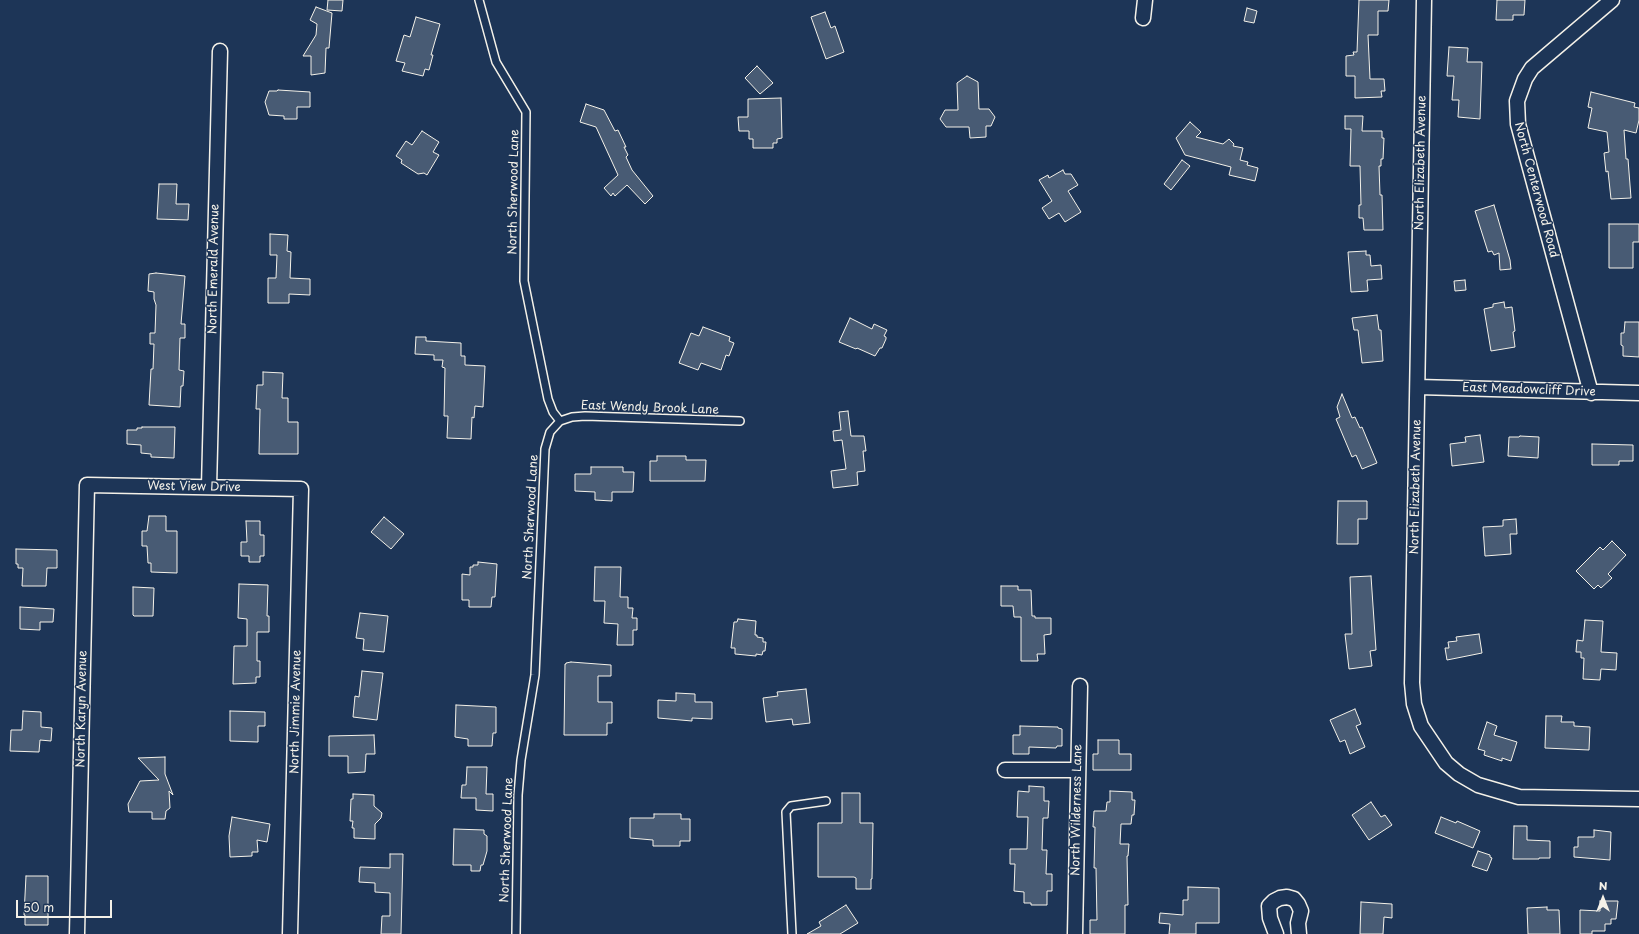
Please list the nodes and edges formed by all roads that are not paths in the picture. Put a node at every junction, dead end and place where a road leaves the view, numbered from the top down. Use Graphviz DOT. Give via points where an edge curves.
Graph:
graph roads {
  1 [pos="479,0"];
  2 [pos="1145,0"];
  3 [pos="1424,0"];
  4 [pos="1612,0"];
  5 [pos="1143,18"];
  6 [pos="220,52"];
  7 [pos="1418,387"];
  8 [pos="1591,393"];
  9 [pos="1639,393"];
  10 [pos="560,421"];
  11 [pos="740,421"];
  12 [pos="87,485"];
  13 [pos="209,487"];
  14 [pos="301,489"];
  15 [pos="1080,686"];
  16 [pos="1005,770"];
  17 [pos="1078,770"];
  18 [pos="1639,799"];
  19 [pos="826,800"];
  20 [pos="77,934"];
  21 [pos="290,934"];
  22 [pos="516,934"];
  23 [pos="792,934"];
  24 [pos="1075,934"];
  25 [pos="1276,934"];
  26 [pos="1299,934"];
  1 -- 10 [label="lane, North Sherwood Lane" via="496,62 526,112 524,281 548,399"];
  2 -- 5 [label="street"];
  3 -- 7 [label="street, North Elizabeth Avenue"];
  4 -- 8 [label="street, North Centerwood Road" via="1532,68 1524,79 1516,101 1518,124"];
  6 -- 13 [label="street, North Emerald Avenue"];
  7 -- 8 [label="street, East Meadowcliff Drive"];
  7 -- 18 [label="street, North Elizabeth Avenue" via="1412,683 1414,704 1421,726 1446,763 1478,785 1498,792 1519,797"];
  8 -- 9 [label="street, East Meadowcliff Drive"];
  10 -- 11 [label="lane, East Wendy Brook Lane" via="585,416"];
  10 -- 22 [label="lane, North Sherwood Lane" via="550,432 545,449 534,675 518,795"];
  12 -- 13 [label="street, West View Drive"];
  12 -- 20 [label="street, North Karyn Avenue"];
  13 -- 14 [label="street, West View Drive"];
  14 -- 21 [label="street, North Jimmie Avenue"];
  15 -- 17 [label="street, North Wilderness Lane"];
  16 -- 17 [label="street"];
  17 -- 24 [label="street, North Wilderness Lane"];
  19 -- 23 [label="lane" via="791,806 786,812"];
  25 -- 26 [label="street" via="1269,906 1274,900 1287,897 1294,899 1301,910"];
}
